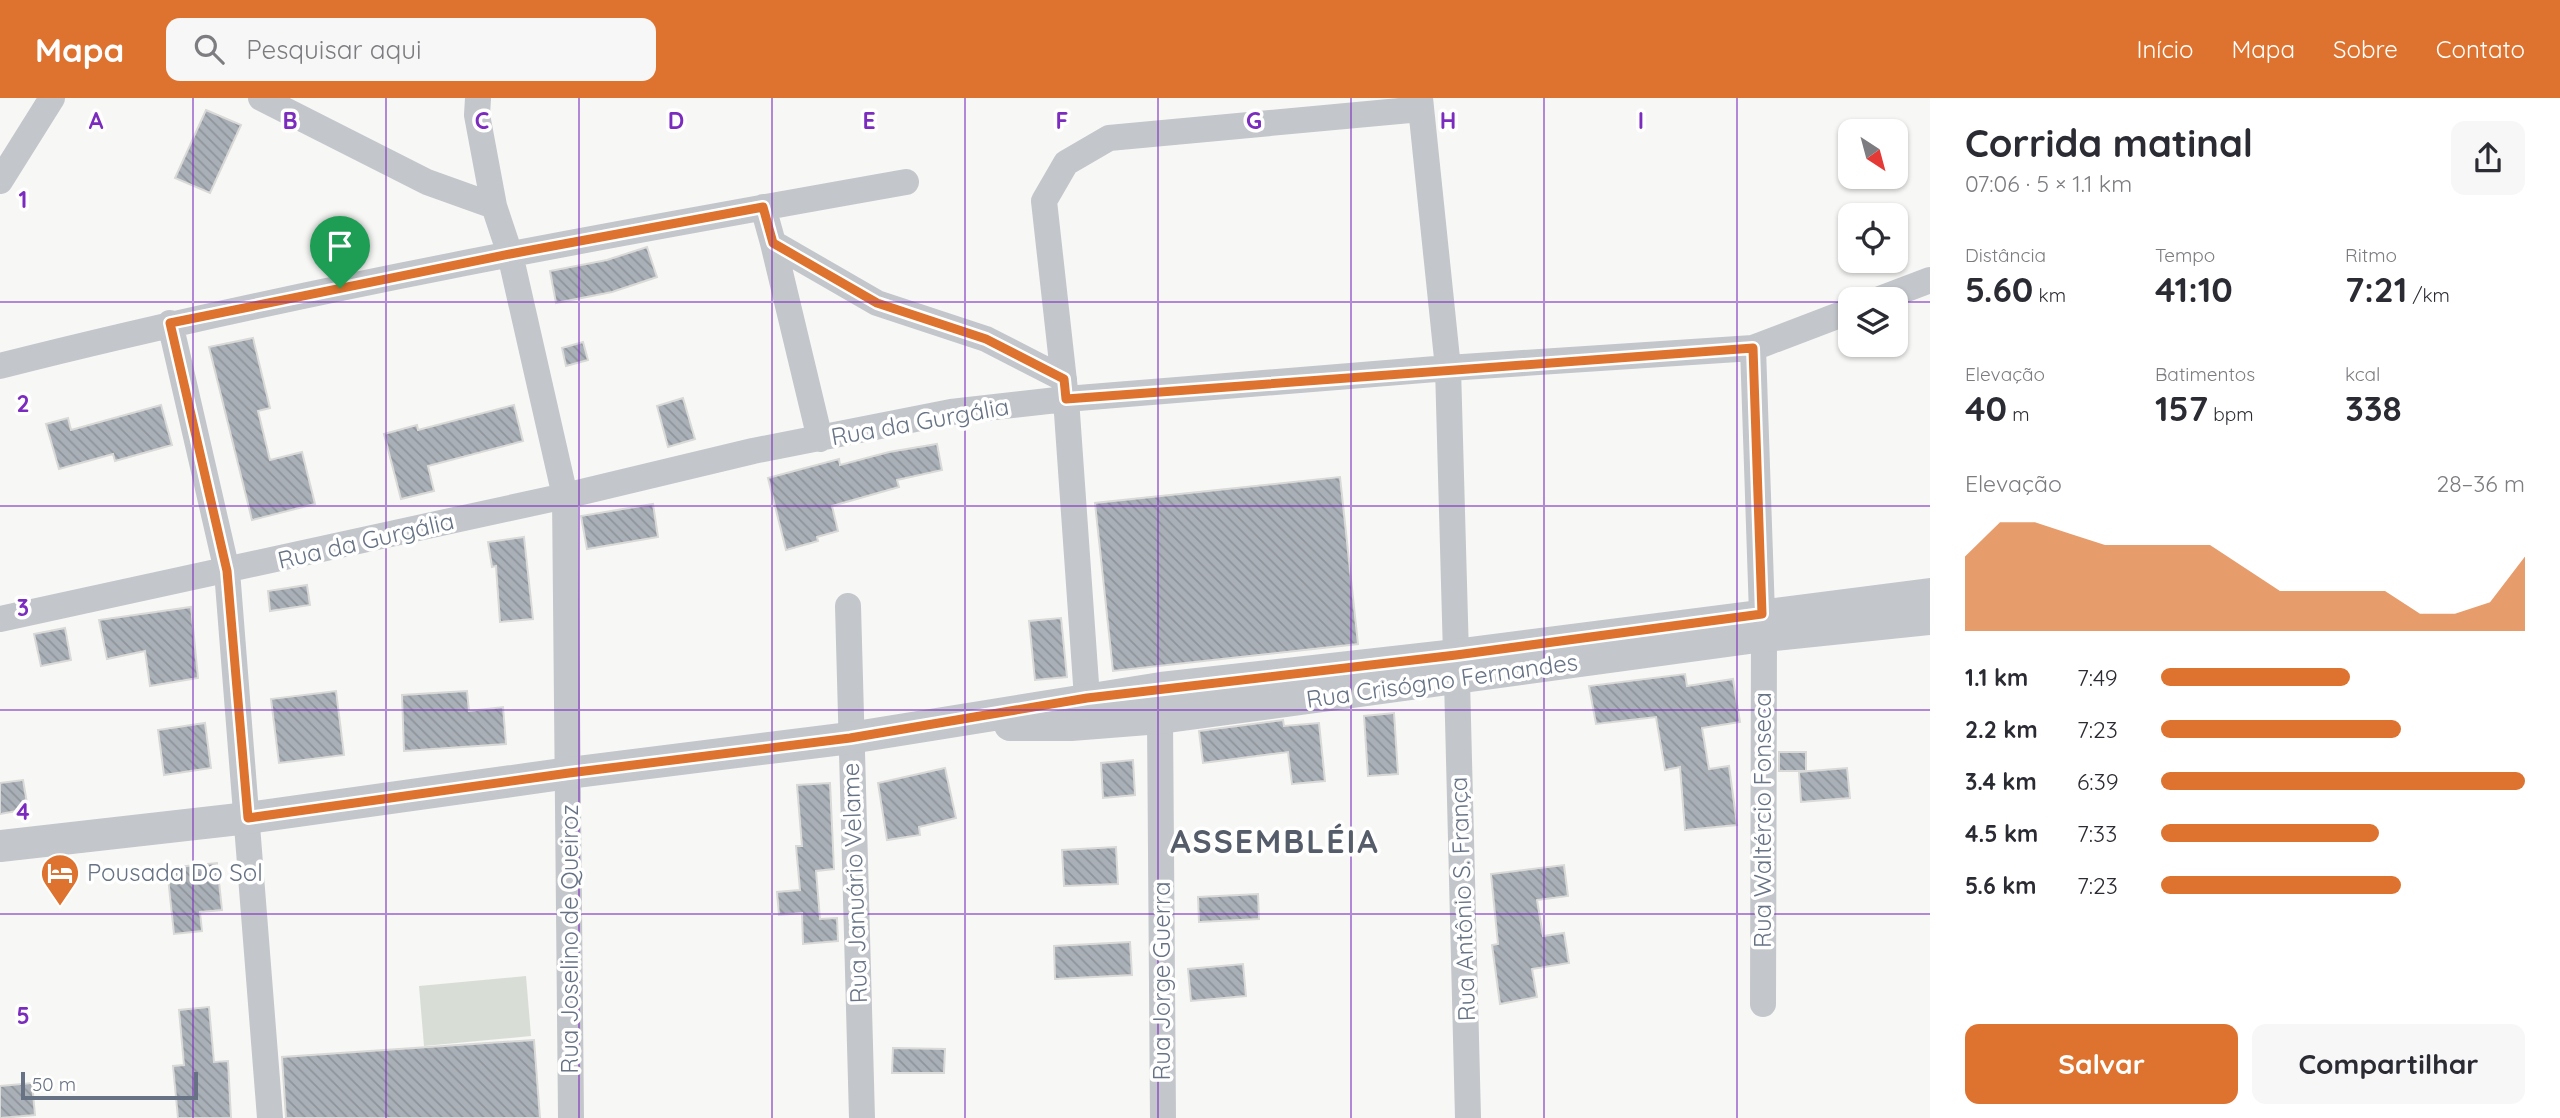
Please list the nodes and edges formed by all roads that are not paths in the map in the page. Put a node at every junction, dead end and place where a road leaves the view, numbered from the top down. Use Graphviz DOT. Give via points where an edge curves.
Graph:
graph roads {
  1 [pos="52,98"];
  2 [pos="261,98"];
  3 [pos="478,98"];
  4 [pos="1421,104"];
  5 [pos="0,181"];
  6 [pos="906,182"];
  7 [pos="494,206"];
  8 [pos="763,207"];
  9 [pos="773,243"];
  10 [pos="510,254"];
  11 [pos="1930,280"];
  12 [pos="1908,288"];
  13 [pos="1838,316"];
  14 [pos="170,323"];
  15 [pos="1753,348"];
  16 [pos="0,366"];
  17 [pos="1448,368"];
  18 [pos="1065,389"];
  19 [pos="820,439"];
  20 [pos="565,496"];
  21 [pos="227,571"];
  22 [pos="1930,594"];
  23 [pos="848,606"];
  24 [pos="0,619"];
  25 [pos="1930,619"];
  26 [pos="1763,625"];
  27 [pos="1456,668"];
  28 [pos="1087,698"];
  29 [pos="1160,718"];
  30 [pos="953,722"];
  31 [pos="850,738"];
  32 [pos="569,773"];
  33 [pos="248,818"];
  34 [pos="0,846"];
  35 [pos="1763,1004"];
  36 [pos="270,1118"];
  37 [pos="571,1118"];
  38 [pos="862,1118"];
  39 [pos="1163,1118"];
  40 [pos="1468,1118"];
  1 -- 5 [label="street"];
  2 -- 7 [label="street" via="427,181"];
  3 -- 7 [label="street, Rua Joselino de Queiroz" via="477,116"];
  4 -- 17 [label="street, Rua Antônio S. França"];
  4 -- 18 [label="street" via="1109,138 1066,163 1044,201"];
  6 -- 8 [label="street"];
  7 -- 10 [label="street, Rua Joselino de Queiroz"];
  8 -- 9 [label="street"];
  8 -- 10 [label="street"];
  9 -- 18 [label="street" via="877,303 986,339"];
  9 -- 19 [label="street"];
  10 -- 14 [label="street"];
  10 -- 20 [label="street, Rua Joselino de Queiroz"];
  11 -- 12 [label="street"];
  13 -- 15 [label="street, Rua da Gurgália"];
  14 -- 16 [label="street"];
  14 -- 21 [label="street"];
  15 -- 17 [label="street, Rua da Gurgália"];
  15 -- 26 [label="street, Rua Waltércio Fonseca"];
  17 -- 18 [label="street, Rua da Gurgália"];
  17 -- 27 [label="street, Rua Antônio S. França"];
  18 -- 19 [label="street, Rua da Gurgália"];
  18 -- 28 [label="street"];
  19 -- 20 [label="street, Rua da Gurgália"];
  20 -- 21 [label="street, Rua da Gurgália"];
  20 -- 32 [label="street, Rua Joselino de Queiroz"];
  21 -- 24 [label="street, Rua da Gurgália"];
  21 -- 33 [label="street"];
  22 -- 26 [label="street, Rua Crisógno Fernandes"];
  23 -- 31 [label="street, Rua Januário Velame"];
  25 -- 26 [label="street, Rua Crisógno Fernandes"];
  26 -- 27 [label="street, Rua Crisógno Fernandes"];
  26 -- 35 [label="street, Rua Waltércio Fonseca"];
  27 -- 28 [label="street, Rua Crisógno Fernandes"];
  27 -- 29 [label="street, Rua Crisógno Fernandes"];
  27 -- 40 [label="street, Rua Antônio S. França"];
  28 -- 30 [label="street, Rua Crisógno Fernandes"];
  29 -- 30 [label="street, Rua Crisógno Fernandes" via="1033,727"];
  29 -- 39 [label="street, Rua Jorge Guerra"];
  30 -- 31 [label="street, Rua Crisógno Fernandes"];
  31 -- 32 [label="street, Rua Crisógno Fernandes"];
  31 -- 38 [label="street, Rua Januário Velame"];
  32 -- 33 [label="street, Rua Crisógno Fernandes"];
  32 -- 37 [label="street, Rua Joselino de Queiroz"];
  33 -- 34 [label="street, Rua Crisógno Fernandes"];
  33 -- 36 [label="street"];
}
